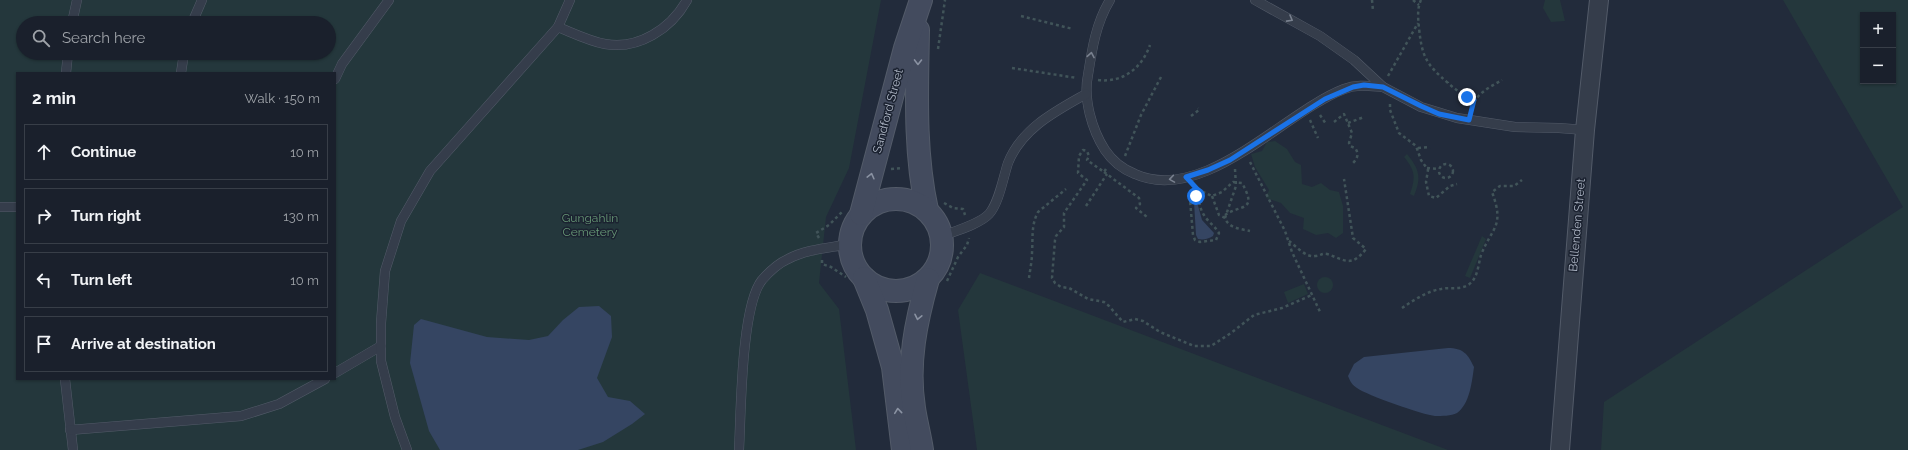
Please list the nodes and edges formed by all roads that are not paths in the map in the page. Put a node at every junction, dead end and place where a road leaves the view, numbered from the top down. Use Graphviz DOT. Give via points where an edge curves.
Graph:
graph roads {
  1 [pos="77,0"];
  2 [pos="202,0"];
  3 [pos="390,0"];
  4 [pos="570,0"];
  5 [pos="687,0"];
  6 [pos="1110,0"];
  7 [pos="1255,0"];
  8 [pos="1599,0"];
  9 [pos="920,5"];
  10 [pos="74,16"];
  11 [pos="195,16"];
  12 [pos="558,27"];
  13 [pos="67,60"];
  14 [pos="183,60"];
  15 [pos="66,72"];
  16 [pos="181,72"];
  17 [pos="336,77"];
  18 [pos="1383,87"];
  19 [pos="1086,94"];
  20 [pos="1585,130"];
  21 [pos="0,207"];
  22 [pos="16,207"];
  23 [pos="927,210"];
  24 [pos="853,211"];
  25 [pos="942,236"];
  26 [pos="850,244"];
  27 [pos="856,279"];
  28 [pos="937,282"];
  29 [pos="380,346"];
  30 [pos="336,372"];
  31 [pos="65,380"];
  32 [pos="323,380"];
  33 [pos="70,430"];
  34 [pos="73,450"];
  35 [pos="407,450"];
  36 [pos="739,450"];
  37 [pos="903,450"];
  38 [pos="922,450"];
  39 [pos="1560,450"];
  1 -- 10 [label="lane"];
  2 -- 11 [label="lane"];
  3 -- 17 [label="lane" via="342,64"];
  4 -- 12 [label="lane"];
  5 -- 12 [label="lane" via="670,24 640,41 624,45 604,44"];
  19 -- 6 [label="lane, one-way" via="1094,38 1104,9"];
  7 -- 18 [label="lane, one-way" via="1320,36 1354,60"];
  8 -- 20 [label="street, Bellenden Street"];
  9 -- 23 [label="main road, Sandford Street, one-way" via="917,98 920,169"];
  24 -- 9 [label="main road, Sandford Street, one-way" via="873,167 905,48"];
  12 -- 29 [label="lane" via="430,171 401,221 384,271"];
  13 -- 15 [label="lane"];
  14 -- 16 [label="lane"];
  18 -- 19 [label="lane, one-way" via="1364,85 1343,90 1230,160 1186,177 1165,180 1142,177 1117,165 1102,146"];
  18 -- 20 [label="lane" via="1439,114 1515,127"];
  19 -- 25 [label="lane" via="1040,121 1028,133 1009,162 989,214 981,220"];
  20 -- 39 [label="street, Bellenden Street"];
  21 -- 22 [label="lane"];
  23 -- 24 [label="main road" via="911,201 893,198"];
  23 -- 25 [label="main road" via="937,222"];
  24 -- 26 [label="main road"];
  25 -- 28 [label="main road" via="941,260 935,270"];
  26 -- 27 [label="main road"];
  26 -- 36 [label="lane" via="808,251 788,259 762,280 755,295 746,340"];
  27 -- 28 [label="main road" via="895,291"];
  37 -- 27 [label="main road, one-way" via="893,367 879,317"];
  28 -- 38 [label="main road, one-way" via="918,316 913,346 914,406"];
  29 -- 30 [label="lane"];
  29 -- 35 [label="lane" via="381,361 395,417"];
  31 -- 33 [label="lane"];
  32 -- 33 [label="lane" via="278,404 241,416"];
  33 -- 34 [label="lane"];
}
